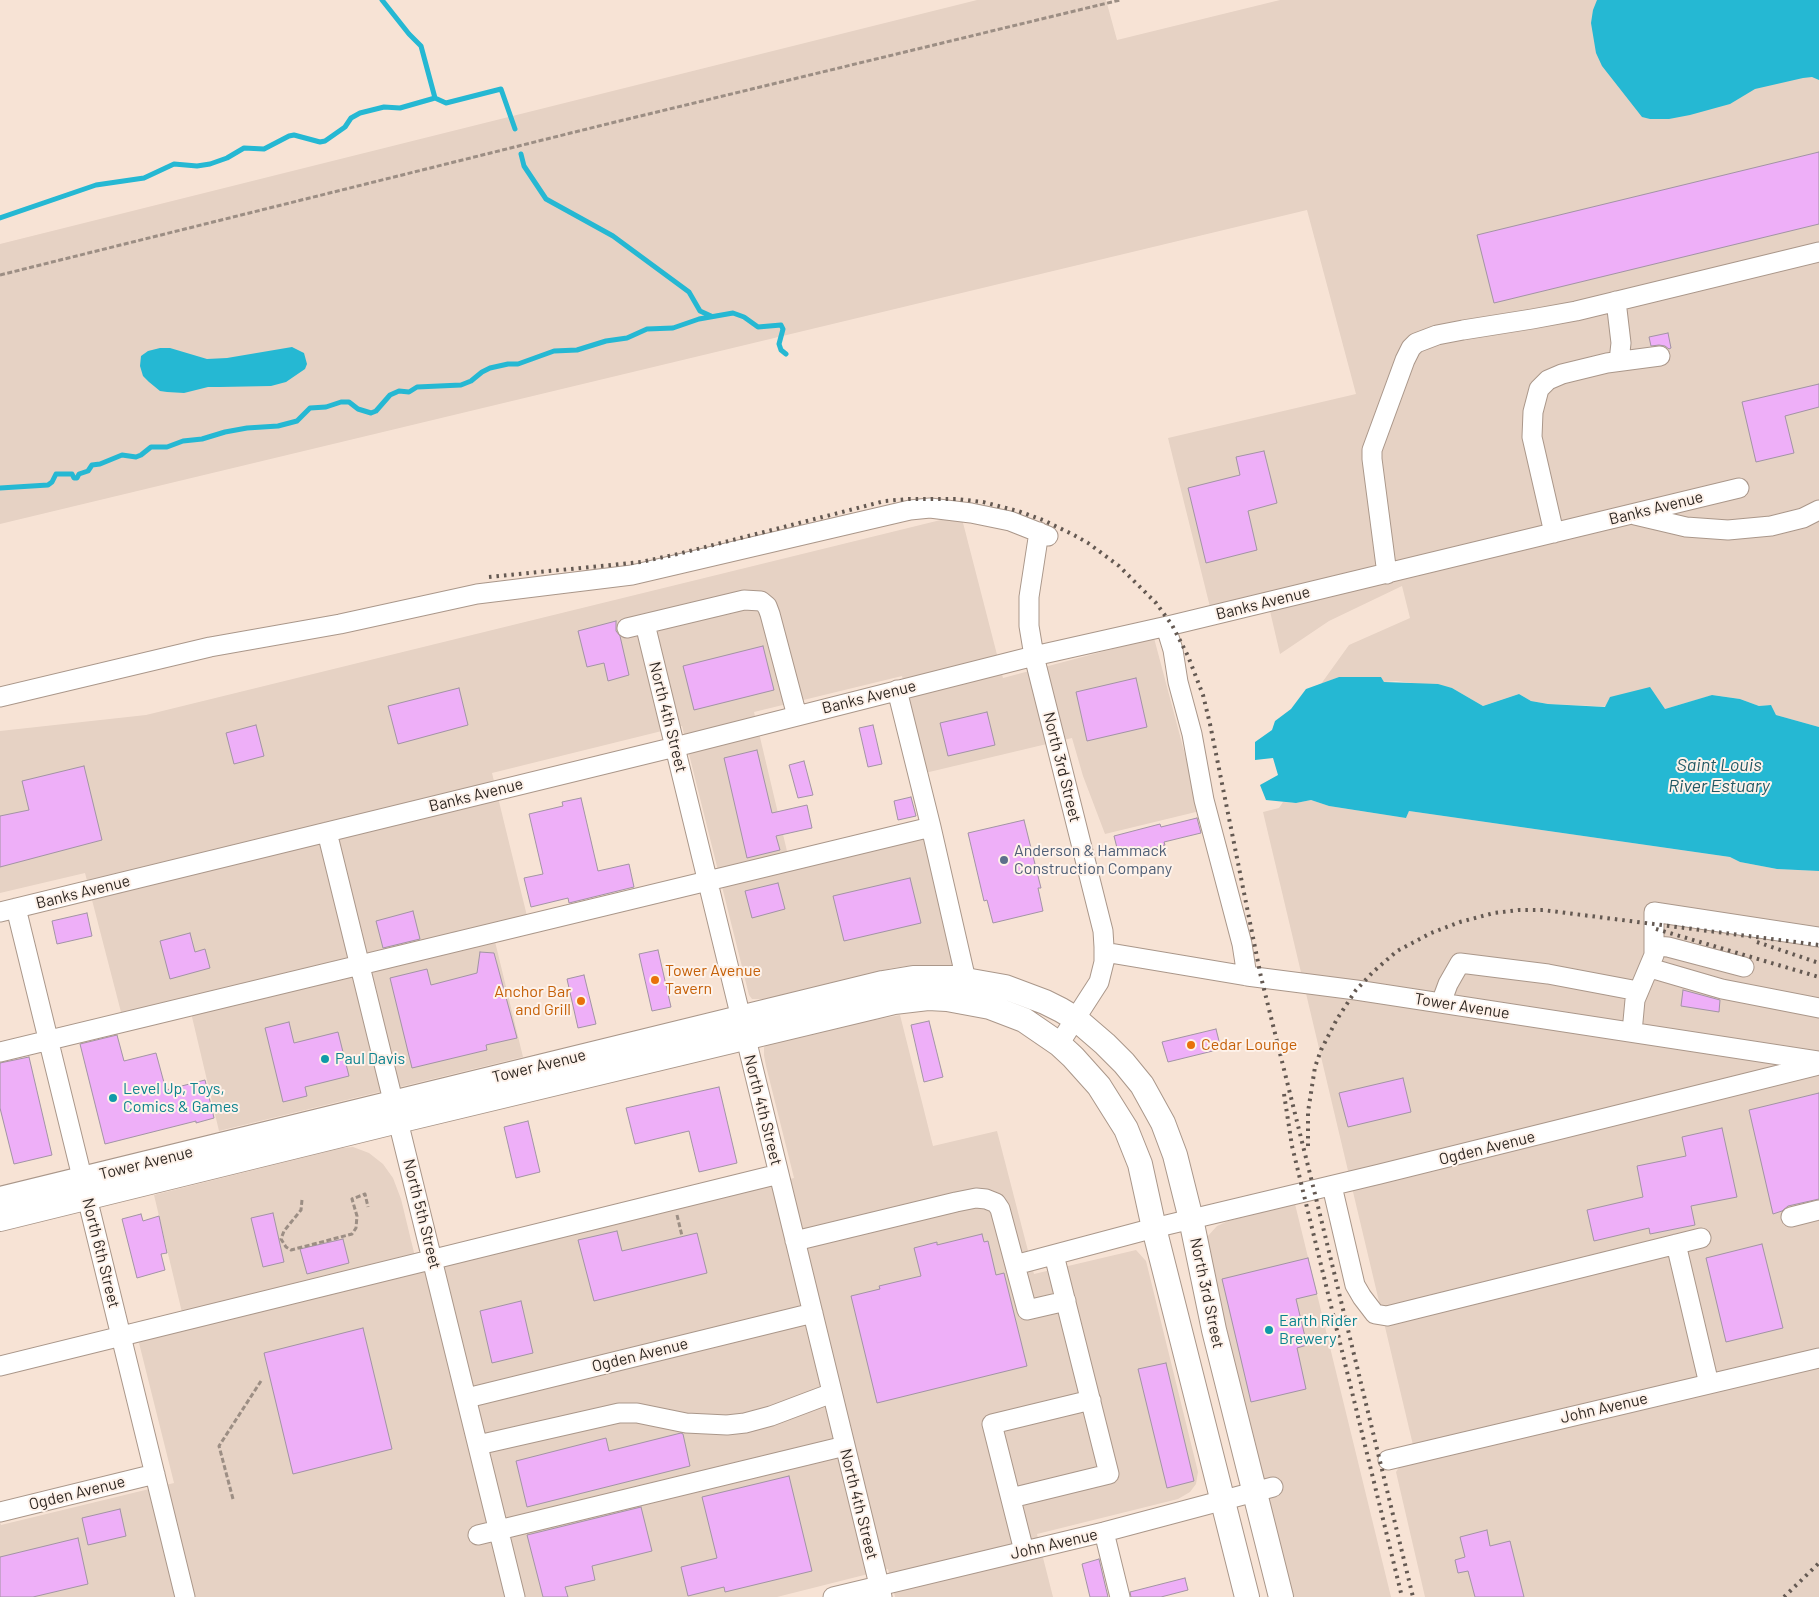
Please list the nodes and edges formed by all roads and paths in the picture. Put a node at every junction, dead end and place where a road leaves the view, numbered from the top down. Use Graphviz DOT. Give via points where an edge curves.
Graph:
graph roads {
  1 [pos="1120,0"];
  2 [pos="1819,252"];
  3 [pos="0,275"];
  4 [pos="1616,301"];
  5 [pos="1660,356"];
  6 [pos="1619,361"];
  7 [pos="1739,488"];
  8 [pos="1819,510"];
  9 [pos="1632,514"];
  10 [pos="1554,533"];
  11 [pos="1387,574"];
  12 [pos="645,624"];
  13 [pos="1166,627"];
  14 [pos="627,628"];
  15 [pos="1034,656"];
  16 [pos="897,690"];
  17 [pos="0,697"];
  18 [pos="797,716"];
  19 [pos="675,746"];
  20 [pos="932,827"];
  21 [pos="328,832"];
  22 [pos="708,881"];
  23 [pos="8,910"];
  24 [pos="1819,937"];
  25 [pos="1655,946"];
  26 [pos="1104,952"];
  27 [pos="360,965"];
  28 [pos="1744,967"];
  29 [pos="1650,968"];
  30 [pos="1247,976"];
  31 [pos="966,980"];
  32 [pos="1638,992"];
  33 [pos="1441,1003"];
  34 [pos="1819,1008"];
  35 [pos="1076,1019"];
  36 [pos="743,1027"];
  37 [pos="1632,1032"];
  38 [pos="49,1041"];
  39 [pos="1059,1044"];
  40 [pos="0,1052"];
  41 [pos="1819,1061"];
  42 [pos="1819,1064"];
  43 [pos="396,1111"];
  44 [pos="779,1174"];
  45 [pos="1332,1186"];
  46 [pos="85,1188"];
  47 [pos="0,1199"];
  48 [pos="302,1200"];
  49 [pos="368,1207"];
  50 [pos="1819,1210"];
  51 [pos="1791,1217"];
  52 [pos="0,1219"];
  53 [pos="1191,1219"];
  54 [pos="1154,1228"];
  55 [pos="1701,1238"];
  56 [pos="795,1241"];
  57 [pos="1676,1244"];
  58 [pos="1054,1255"];
  59 [pos="432,1259"];
  60 [pos="1015,1265"];
  61 [pos="1066,1301"];
  62 [pos="813,1313"];
  63 [pos="121,1337"];
  64 [pos="1819,1358"];
  65 [pos="0,1366"];
  66 [pos="261,1382"];
  67 [pos="1710,1384"];
  68 [pos="832,1393"];
  69 [pos="467,1398"];
  70 [pos="1091,1400"];
  71 [pos="478,1446"];
  72 [pos="845,1446"];
  73 [pos="1388,1460"];
  74 [pos="155,1474"];
  75 [pos="1264,1489"];
  76 [pos="1011,1498"];
  77 [pos="233,1499"];
  78 [pos="1222,1500"];
  79 [pos="0,1512"];
  80 [pos="499,1530"];
  81 [pos="1104,1532"];
  82 [pos="478,1535"];
  83 [pos="1024,1551"];
  84 [pos="881,1591"];
  85 [pos="185,1597"];
  86 [pos="516,1597"];
  87 [pos="833,1597"];
  88 [pos="1120,1597"];
  89 [pos="1247,1597"];
  90 [pos="1282,1597"];
  1 -- 3 [label="path"];
  2 -- 4 [label="street"];
  4 -- 6 [label="street" via="1621,343"];
  4 -- 11 [label="street" via="1540,318 1446,333 1423,339 1411,348 1372,450"];
  5 -- 6 [label="street"];
  6 -- 10 [label="street" via="1554,377 1543,384 1536,397 1532,437"];
  7 -- 9 [label="street, Banks Avenue"];
  8 -- 9 [label="street" via="1803,518 1771,526 1728,530 1686,527"];
  9 -- 10 [label="street, Banks Avenue"];
  10 -- 11 [label="street, Banks Avenue"];
  11 -- 13 [label="street, Banks Avenue"];
  12 -- 14 [label="street"];
  12 -- 18 [label="street" via="744,600 761,600 770,614"];
  12 -- 19 [label="street, North 4th Street"];
  13 -- 15 [label="street, Banks Avenue"];
  13 -- 30 [label="street"];
  15 -- 16 [label="street, Banks Avenue"];
  15 -- 17 [label="street, North 3rd Street" via="1028,616 1044,534 1010,521 930,508 632,575 477,594 210,648"];
  15 -- 26 [label="street, North 3rd Street" via="1103,931"];
  16 -- 18 [label="street, Banks Avenue"];
  16 -- 20 [label="street"];
  18 -- 19 [label="street, Banks Avenue"];
  19 -- 21 [label="street, Banks Avenue"];
  19 -- 22 [label="street, North 4th Street"];
  20 -- 22 [label="street"];
  20 -- 31 [label="street"];
  21 -- 23 [label="street, Banks Avenue"];
  21 -- 27 [label="street, North 5th Street"];
  22 -- 27 [label="street"];
  22 -- 36 [label="street, North 4th Street"];
  23 -- 38 [label="street, North 6th Street"];
  24 -- 25 [label="street" via="1654,912"];
  25 -- 28 [label="street" via="1668,946"];
  25 -- 29 [label="street"];
  26 -- 30 [label="street, Tower Avenue"];
  26 -- 35 [label="street, North 3rd Street" via="1099,982"];
  27 -- 38 [label="street"];
  27 -- 43 [label="street, North 5th Street"];
  29 -- 32 [label="street"];
  29 -- 34 [label="street" via="1722,989"];
  30 -- 33 [label="street, Tower Avenue"];
  31 -- 35 [label="main road, Tower Avenue" via="1021,993"];
  31 -- 36 [label="main road, Tower Avenue" via="892,981"];
  32 -- 33 [label="street" via="1548,974 1460,963"];
  32 -- 37 [label="street"];
  33 -- 37 [label="street, Tower Avenue"];
  35 -- 39 [label="street, North 3rd Street"];
  35 -- 53 [label="main road, North 3rd Street" via="1124,1063 1154,1104 1171,1142"];
  36 -- 39 [label="main road, Tower Avenue" via="928,998 967,1002 1006,1012 1029,1022"];
  36 -- 43 [label="main road, Tower Avenue"];
  36 -- 44 [label="street, North 4th Street"];
  37 -- 41 [label="street, Tower Avenue"];
  38 -- 40 [label="street"];
  38 -- 46 [label="street, North 6th Street"];
  39 -- 54 [label="main road, North 3rd Street" via="1099,1086 1126,1129 1140,1164"];
  42 -- 45 [label="street, Ogden Avenue"];
  43 -- 46 [label="main road, Tower Avenue"];
  43 -- 59 [label="street, North 5th Street"];
  44 -- 56 [label="street, North 4th Street"];
  44 -- 59 [label="street"];
  45 -- 53 [label="street, Ogden Avenue"];
  45 -- 57 [label="street" via="1355,1285 1375,1314 1387,1316"];
  46 -- 47 [label="main road, Tower Avenue"];
  46 -- 52 [label="main road, Tower Avenue"];
  46 -- 63 [label="street, North 6th Street"];
  48 -- 49 [label="path" via="301,1210 281,1239 291,1250 352,1234 357,1216 352,1199 365,1194"];
  50 -- 51 [label="street"];
  53 -- 54 [label="street, Ogden Avenue"];
  53 -- 75 [label="main road, North 3rd Street" via="1214,1330"];
  54 -- 58 [label="street, Ogden Avenue"];
  54 -- 78 [label="main road, North 3rd Street"];
  55 -- 57 [label="street"];
  56 -- 60 [label="street" via="981,1198 993,1201 1000,1209"];
  56 -- 62 [label="street, North 4th Street"];
  57 -- 67 [label="street"];
  58 -- 60 [label="street, Ogden Avenue"];
  58 -- 61 [label="street"];
  59 -- 63 [label="street"];
  59 -- 69 [label="street, North 5th Street"];
  60 -- 61 [label="street" via="1027,1310"];
  61 -- 70 [label="street"];
  62 -- 68 [label="street, North 4th Street"];
  62 -- 69 [label="street, Ogden Avenue"];
  63 -- 65 [label="street"];
  63 -- 74 [label="street, North 6th Street"];
  64 -- 67 [label="street, John Avenue"];
  66 -- 77 [label="path" via="219,1446"];
  67 -- 73 [label="street, John Avenue"];
  68 -- 71 [label="street" via="744,1423 686,1423 637,1413 619,1413"];
  68 -- 72 [label="street, North 4th Street"];
  69 -- 71 [label="street, North 5th Street"];
  70 -- 76 [label="street" via="1109,1474"];
  70 -- 76 [label="street" via="992,1424"];
  71 -- 80 [label="street, North 5th Street"];
  72 -- 80 [label="street"];
  72 -- 84 [label="street, North 4th Street"];
  74 -- 79 [label="street, Ogden Avenue"];
  74 -- 85 [label="street, North 6th Street"];
  75 -- 78 [label="street, John Avenue"];
  75 -- 90 [label="main road, North 3rd Street"];
  76 -- 83 [label="street"];
  78 -- 81 [label="street, John Avenue"];
  78 -- 89 [label="main road, North 3rd Street"];
  80 -- 82 [label="street"];
  80 -- 86 [label="street, North 5th Street"];
  81 -- 83 [label="street, John Avenue"];
  81 -- 88 [label="street"];
  83 -- 84 [label="street, John Avenue"];
  84 -- 87 [label="street, John Avenue"];
}
